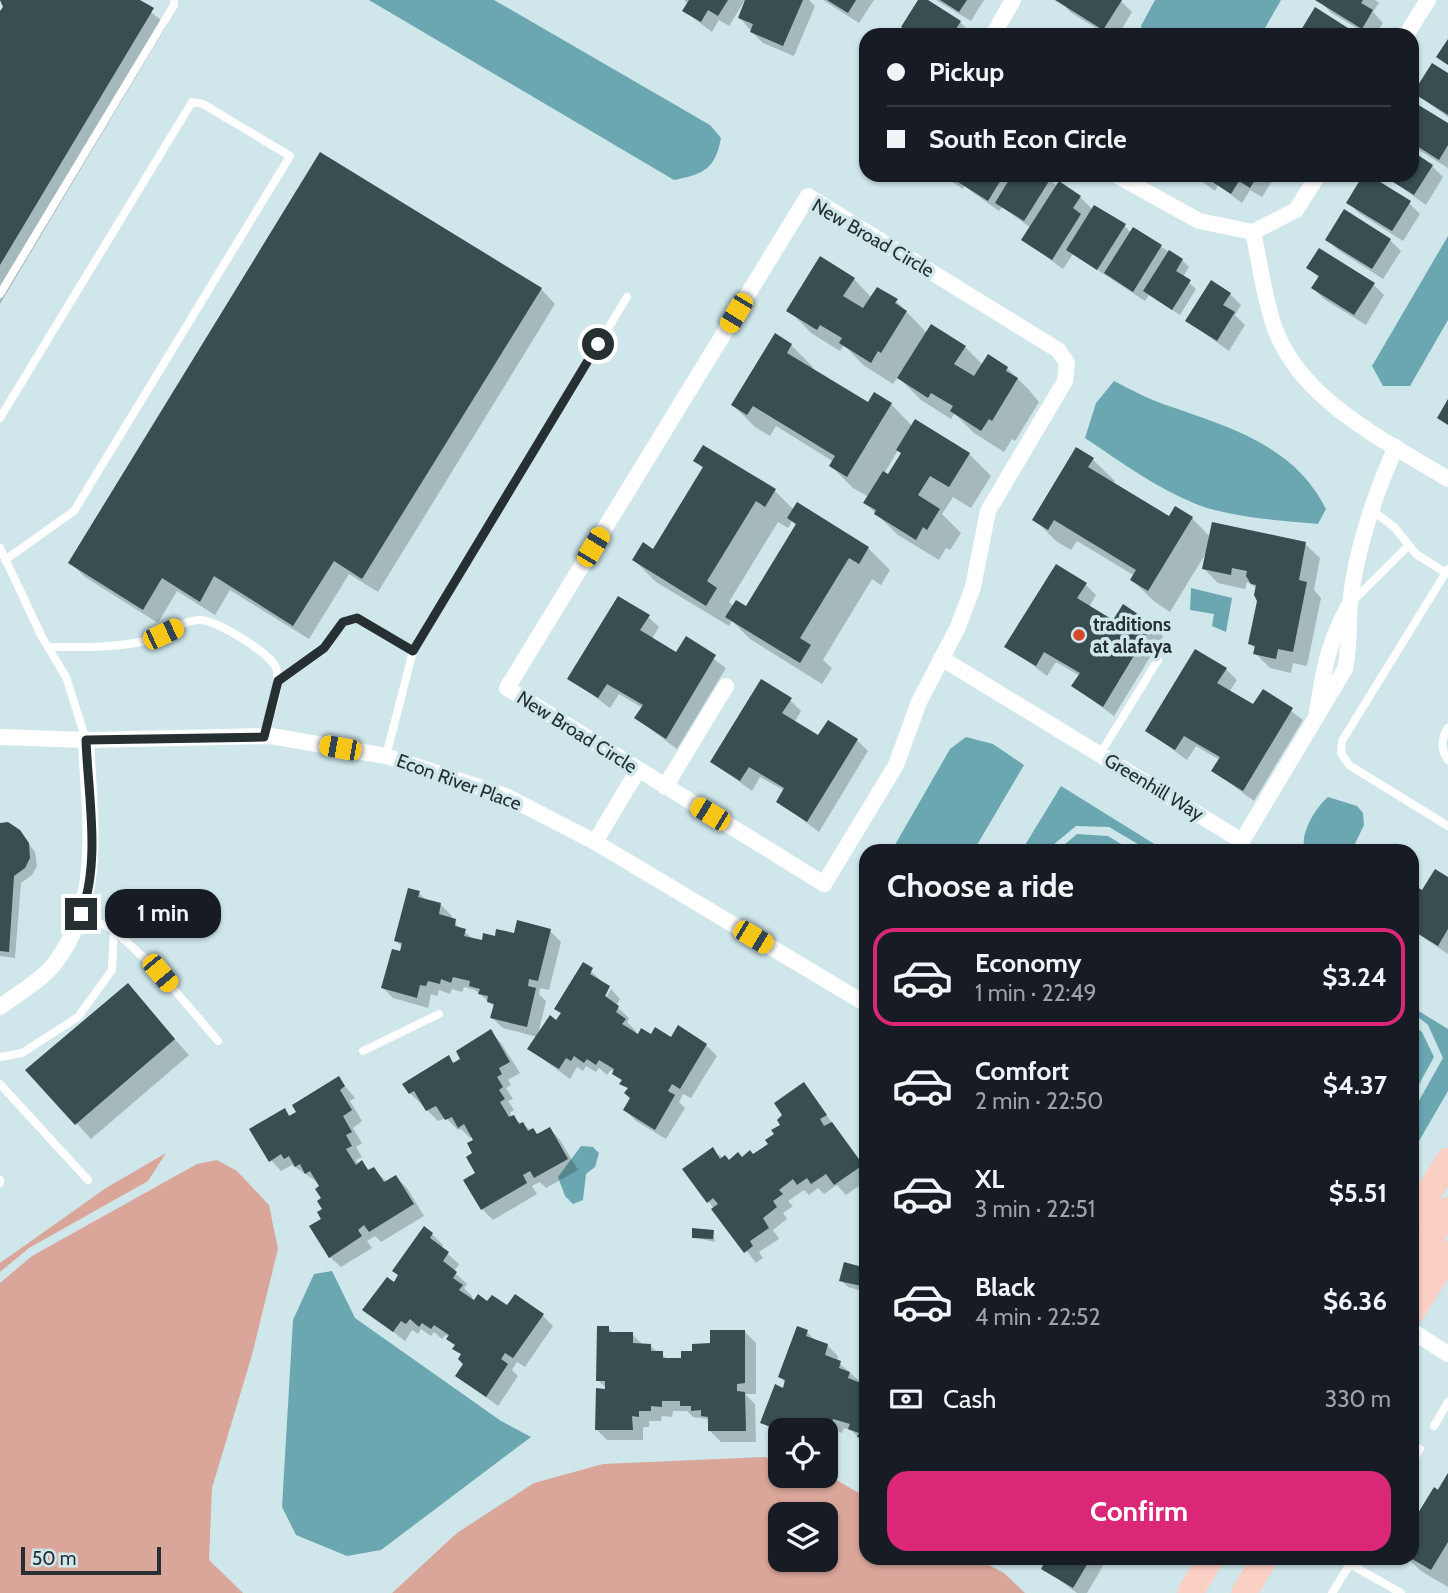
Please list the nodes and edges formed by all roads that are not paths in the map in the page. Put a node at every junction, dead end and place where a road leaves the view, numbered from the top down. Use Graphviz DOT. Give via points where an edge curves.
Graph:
graph roads {
  1 [pos="174,0"];
  2 [pos="1013,0"];
  3 [pos="1427,0"];
  4 [pos="997,28"];
  5 [pos="1410,28"];
  6 [pos="1129,182"];
  7 [pos="1314,182"];
  8 [pos="1253,232"];
  9 [pos="0,294"];
  10 [pos="627,297"];
  11 [pos="0,418"];
  12 [pos="1396,447"];
  13 [pos="1448,479"];
  14 [pos="1371,509"];
  15 [pos="1409,545"];
  16 [pos="0,548"];
  17 [pos="5,560"];
  18 [pos="1447,571"];
  19 [pos="1444,584"];
  20 [pos="1350,604"];
  21 [pos="48,648"];
  22 [pos="413,651"];
  23 [pos="941,658"];
  24 [pos="1158,660"];
  25 [pos="278,681"];
  26 [pos="726,686"];
  27 [pos="1448,727"];
  28 [pos="0,737"];
  29 [pos="264,737"];
  30 [pos="86,740"];
  31 [pos="1100,754"];
  32 [pos="386,756"];
  33 [pos="1448,760"];
  34 [pos="638,770"];
  35 [pos="665,787"];
  36 [pos="1448,826"];
  37 [pos="595,842"];
  38 [pos="81,914"];
  39 [pos="114,930"];
  40 [pos="859,1000"];
  41 [pos="0,1007"];
  42 [pos="439,1014"];
  43 [pos="218,1041"];
  44 [pos="363,1051"];
  45 [pos="0,1058"];
  46 [pos="0,1084"];
  47 [pos="1448,1161"];
  48 [pos="88,1180"];
  49 [pos="1419,1209"];
  50 [pos="1448,1210"];
  51 [pos="1448,1254"];
  52 [pos="1419,1257"];
  53 [pos="1419,1301"];
  54 [pos="1419,1335"];
  55 [pos="1448,1354"];
  56 [pos="1448,1402"];
  57 [pos="1434,1426"];
  58 [pos="1207,1565"];
  59 [pos="1261,1565"];
  60 [pos="1350,1565"];
  61 [pos="1358,1565"];
  62 [pos="1190,1593"];
  63 [pos="1244,1593"];
  64 [pos="1332,1593"];
  65 [pos="1401,1593"];
  1 -- 9 [label="lane"];
  2 -- 4 [label="street"];
  3 -- 5 [label="street"];
  6 -- 8 [label="street" via="1199,221"];
  7 -- 8 [label="street" via="1296,210"];
  8 -- 12 [label="street" via="1274,327 1295,363 1318,395"];
  10 -- 22 [label="lane"];
  11 -- 17 [label="lane" via="192,102 203,104 290,156 74,511"];
  12 -- 13 [label="street"];
  12 -- 14 [label="street, Greenhill Way"];
  14 -- 15 [label="lane"];
  14 -- 20 [label="street, Greenhill Way"];
  15 -- 18 [label="lane"];
  15 -- 20 [label="lane"];
  16 -- 17 [label="lane"];
  17 -- 21 [label="lane"];
  18 -- 19 [label="lane"];
  19 -- 36 [label="lane" via="1342,741 1341,753 1349,765"];
  20 -- 31 [label="street, Greenhill Way" via="1345,669 1242,841"];
  21 -- 25 [label="lane" via="139,642 197,620 206,621 268,656"];
  21 -- 30 [label="lane" via="66,677"];
  22 -- 25 [label="lane" via="357,618 343,622 324,648"];
  22 -- 32 [label="lane"];
  23 -- 31 [label="street, Greenhill Way"];
  23 -- 34 [label="street, New Broad Circle" via="973,587 988,511 1065,381 1067,363 1058,349 808,196 506,688"];
  23 -- 35 [label="street, New Broad Circle" via="896,765 824,884"];
  24 -- 31 [label="lane"];
  25 -- 29 [label="lane"];
  26 -- 35 [label="street"];
  27 -- 33 [label="lane" via="1442,740"];
  28 -- 30 [label="street, Econ River Place"];
  29 -- 30 [label="street, Econ River Place"];
  29 -- 32 [label="street, Econ River Place"];
  30 -- 38 [label="street" via="91,846"];
  32 -- 37 [label="street, Econ River Place" via="506,796"];
  34 -- 35 [label="street, New Broad Circle"];
  34 -- 37 [label="street"];
  37 -- 40 [label="street, Econ River Place"];
  38 -- 39 [label="lane"];
  38 -- 41 [label="street" via="53,965"];
  39 -- 43 [label="lane" via="160,973"];
  39 -- 45 [label="lane" via="112,970 78,1017 22,1053"];
  42 -- 44 [label="lane"];
  46 -- 48 [label="lane"];
  47 -- 49 [label="main road"];
  50 -- 52 [label="main road"];
  51 -- 53 [label="main road"];
  54 -- 55 [label="street"];
  56 -- 57 [label="lane"];
  58 -- 62 [label="main road"];
  59 -- 63 [label="main road"];
  60 -- 64 [label="lane"];
  61 -- 65 [label="lane"];
}
